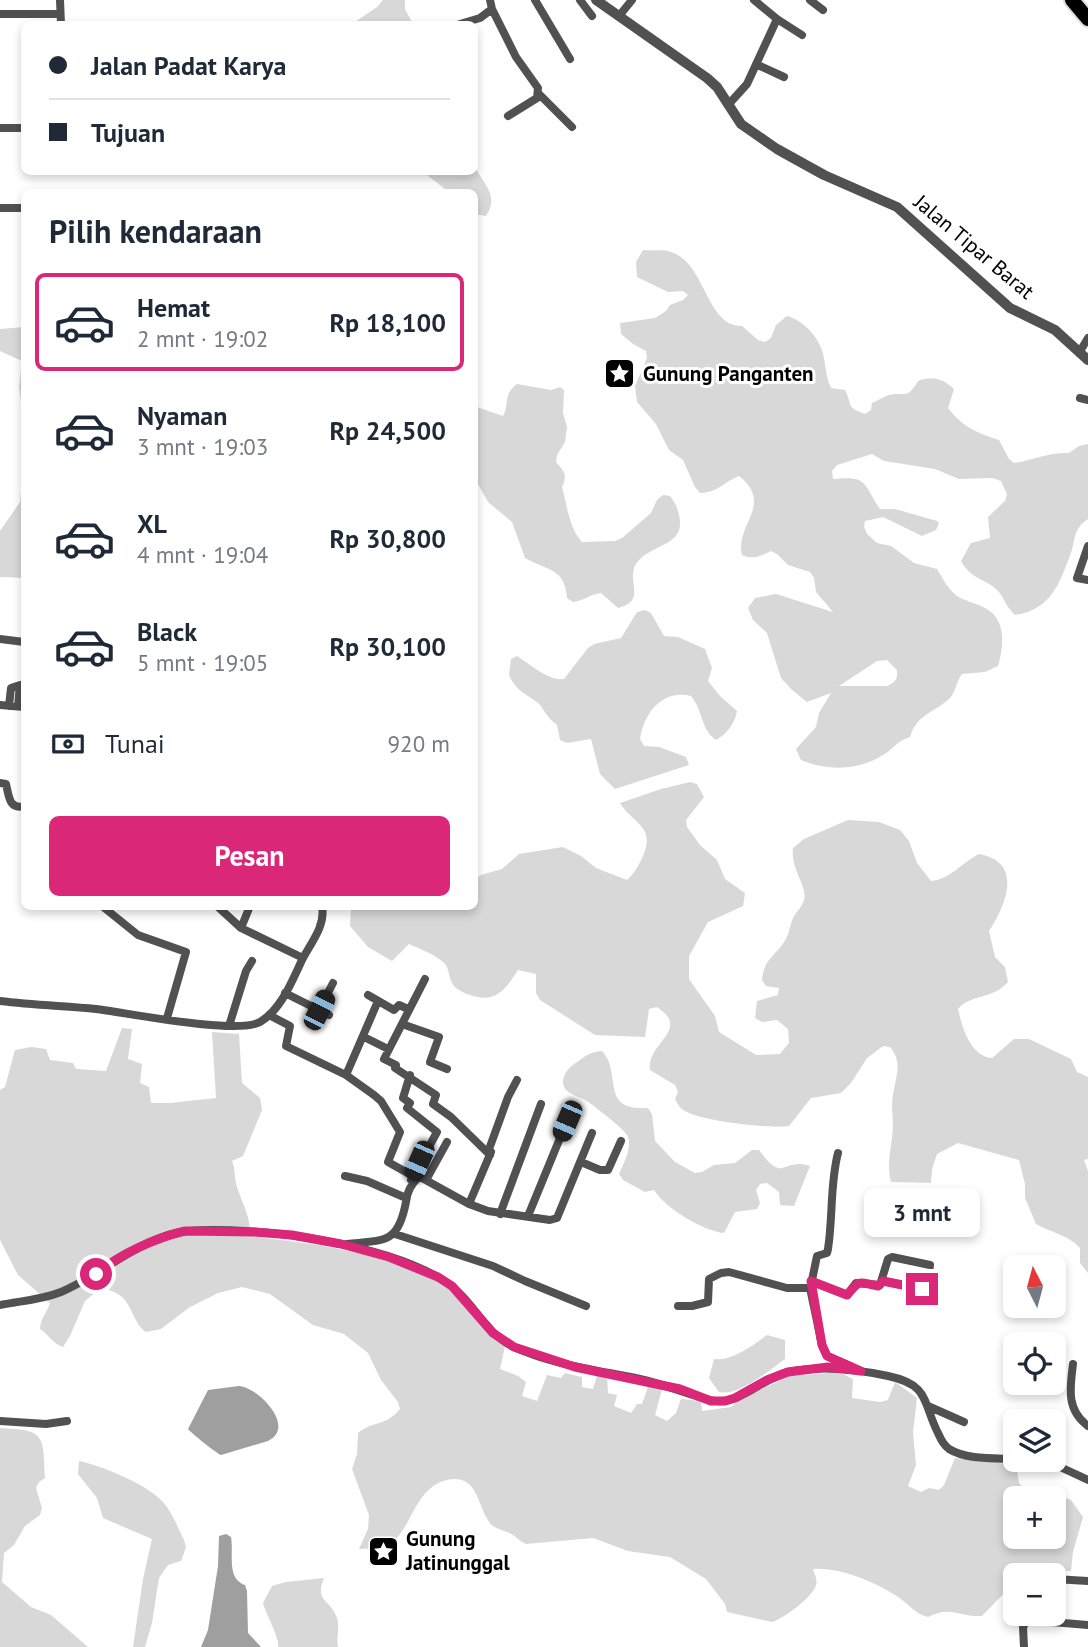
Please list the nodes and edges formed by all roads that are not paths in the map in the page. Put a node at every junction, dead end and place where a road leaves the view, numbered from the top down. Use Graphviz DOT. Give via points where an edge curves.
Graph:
graph roads {
  1 [pos="60,0"];
  2 [pos="535,0"];
  3 [pos="580,0"];
  4 [pos="596,0"];
  5 [pos="632,0"];
  6 [pos="754,0"];
  7 [pos="810,0"];
  8 [pos="1072,0"];
  9 [pos="491,5"];
  10 [pos="823,10"];
  11 [pos="0,14"];
  12 [pos="60,14"];
  13 [pos="592,16"];
  14 [pos="619,16"];
  15 [pos="777,19"];
  16 [pos="1088,19"];
  17 [pos="61,21"];
  18 [pos="470,21"];
  19 [pos="802,35"];
  20 [pos="570,59"];
  21 [pos="758,65"];
  22 [pos="784,77"];
  23 [pos="539,94"];
  24 [pos="727,105"];
  25 [pos="508,116"];
  26 [pos="572,127"];
  27 [pos="0,128"];
  28 [pos="21,128"];
  29 [pos="0,208"];
  30 [pos="21,208"];
  31 [pos="1088,338"];
  32 [pos="1084,357"];
  33 [pos="1088,545"];
  34 [pos="1088,580"];
  35 [pos="0,639"];
  36 [pos="21,642"];
  37 [pos="21,687"];
  38 [pos="13,706"];
  39 [pos="0,783"];
  40 [pos="21,807"];
  41 [pos="107,910"];
  42 [pos="221,910"];
  43 [pos="248,910"];
  44 [pos="321,910"];
  45 [pos="241,928"];
  46 [pos="303,958"];
  47 [pos="252,961"];
  48 [pos="425,979"];
  49 [pos="333,983"];
  50 [pos="285,993"];
  51 [pos="368,995"];
  52 [pos="0,1001"];
  53 [pos="378,1002"];
  54 [pos="408,1009"];
  55 [pos="319,1010"];
  56 [pos="269,1015"];
  57 [pos="329,1015"];
  58 [pos="167,1018"];
  59 [pos="402,1024"];
  60 [pos="229,1026"];
  61 [pos="365,1037"];
  62 [pos="388,1049"];
  63 [pos="447,1069"];
  64 [pos="346,1075"];
  65 [pos="410,1075"];
  66 [pos="517,1080"];
  67 [pos="541,1104"];
  68 [pos="567,1121"];
  69 [pos="592,1133"];
  70 [pos="499,1135"];
  71 [pos="621,1141"];
  72 [pos="447,1142"];
  73 [pos="489,1153"];
  74 [pos="838,1153"];
  75 [pos="581,1162"];
  76 [pos="413,1175"];
  77 [pos="345,1177"];
  78 [pos="426,1180"];
  79 [pos="410,1188"];
  80 [pos="406,1198"];
  81 [pos="469,1204"];
  82 [pos="500,1214"];
  83 [pos="527,1216"];
  84 [pos="395,1234"];
  85 [pos="341,1244"];
  86 [pos="883,1281"];
  87 [pos="811,1285"];
  88 [pos="0,1305"];
  89 [pos="586,1306"];
  90 [pos="678,1306"];
  91 [pos="1073,1364"];
  92 [pos="861,1371"];
  93 [pos="928,1406"];
  94 [pos="0,1421"];
  95 [pos="66,1421"];
  96 [pos="964,1422"];
  97 [pos="1088,1426"];
  98 [pos="1003,1458"];
  99 [pos="1066,1469"];
  100 [pos="1088,1479"];
  101 [pos="1066,1580"];
  102 [pos="1088,1581"];
  103 [pos="1066,1622"];
  104 [pos="1088,1625"];
  105 [pos="1023,1626"];
  106 [pos="1024,1647"];
  1 -- 12 [label="street"];
  2 -- 20 [label="street"];
  3 -- 13 [label="street"];
  4 -- 14 [label="street, Jalan Tipar Barat"];
  5 -- 14 [label="street"];
  6 -- 15 [label="street"];
  7 -- 10 [label="street"];
  8 -- 16 [label="highway"];
  9 -- 18 [label="street" via="480,18"];
  9 -- 23 [label="street" via="507,43"];
  11 -- 12 [label="street"];
  12 -- 17 [label="street"];
  14 -- 24 [label="street, Jalan Tipar Barat" via="708,78"];
  15 -- 19 [label="street"];
  15 -- 21 [label="street"];
  21 -- 22 [label="street"];
  21 -- 24 [label="street" via="747,85"];
  23 -- 25 [label="street"];
  23 -- 26 [label="street"];
  24 -- 32 [label="street, Jalan Tipar Barat" via="741,124 777,149 897,206 1010,308 1055,330"];
  27 -- 28 [label="street"];
  29 -- 30 [label="street"];
  31 -- 32 [label="street"];
  33 -- 34 [label="street" via="1077,578"];
  35 -- 36 [label="street"];
  37 -- 38 [label="street"];
  39 -- 40 [label="street" via="6,784 13,806"];
  41 -- 58 [label="street" via="138,935 186,952"];
  42 -- 45 [label="street"];
  43 -- 45 [label="street"];
  44 -- 46 [label="street" via="319,929"];
  45 -- 46 [label="street"];
  46 -- 50 [label="street"];
  47 -- 60 [label="street"];
  48 -- 54 [label="street"];
  49 -- 55 [label="street"];
  50 -- 55 [label="street"];
  50 -- 56 [label="street"];
  51 -- 53 [label="street"];
  52 -- 58 [label="street"];
  53 -- 54 [label="street" via="394,1010 399,1005"];
  53 -- 61 [label="street"];
  54 -- 59 [label="street"];
  55 -- 57 [label="street"];
  56 -- 60 [label="street" via="254,1024"];
  56 -- 64 [label="street" via="290,1025 286,1046"];
  58 -- 60 [label="street"];
  59 -- 62 [label="street"];
  59 -- 63 [label="street" via="439,1037 430,1062"];
  61 -- 62 [label="street"];
  61 -- 64 [label="street"];
  62 -- 65 [label="street" via="384,1059"];
  64 -- 76 [label="street" via="382,1101 400,1132 388,1162"];
  65 -- 73 [label="street" via="436,1095 433,1104"];
  65 -- 76 [label="street" via="403,1098 410,1103 407,1108 437,1132"];
  66 -- 73 [label="street"];
  67 -- 82 [label="street"];
  68 -- 83 [label="street"];
  69 -- 75 [label="street"];
  70 -- 73 [label="street"];
  71 -- 75 [label="street" via="608,1170"];
  72 -- 78 [label="street"];
  73 -- 81 [label="street"];
  74 -- 87 [label="street" via="828,1249 817,1256"];
  75 -- 83 [label="street" via="557,1218"];
  76 -- 79 [label="street"];
  77 -- 80 [label="street"];
  78 -- 79 [label="street" via="415,1179"];
  78 -- 81 [label="street"];
  79 -- 80 [label="street"];
  80 -- 84 [label="street"];
  81 -- 82 [label="street"];
  82 -- 83 [label="street"];
  84 -- 85 [label="street" via="377,1241"];
  84 -- 89 [label="street" via="485,1263"];
  85 -- 88 [label="street" via="292,1235 185,1231 138,1250 61,1292"];
  85 -- 92 [label="street" via="438,1277 452,1286 493,1333 514,1347 711,1401 735,1398 788,1372 828,1367"];
  86 -- 86 [label="street" via="892,1257 930,1265 922,1289"];
  86 -- 87 [label="street" via="878,1286 856,1283 847,1295"];
  87 -- 90 [label="street" via="787,1288 725,1272 709,1279 708,1302"];
  87 -- 92 [label="street" via="827,1356"];
  91 -- 97 [label="street" via="1071,1398 1077,1419"];
  92 -- 93 [label="street" via="914,1384"];
  93 -- 96 [label="street"];
  93 -- 98 [label="street" via="939,1437 949,1449"];
  94 -- 95 [label="street"];
  99 -- 100 [label="street"];
  101 -- 102 [label="street"];
  103 -- 104 [label="street"];
  105 -- 106 [label="street"];
}
